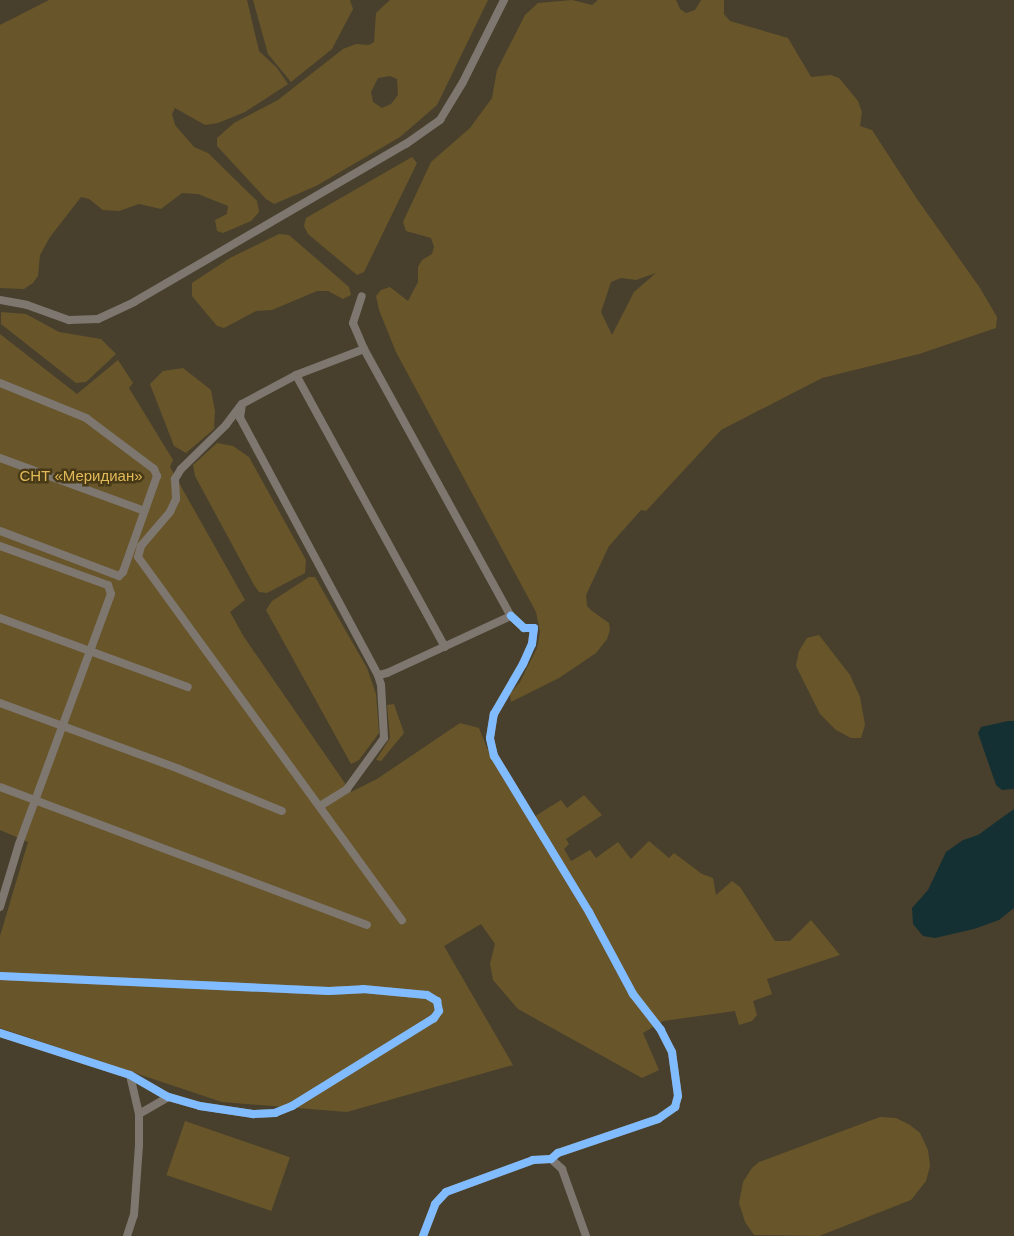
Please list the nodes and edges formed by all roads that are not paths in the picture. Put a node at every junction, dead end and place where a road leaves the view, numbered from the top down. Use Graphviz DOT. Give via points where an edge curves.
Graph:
graph roads {
  1 [pos="504,0"];
  2 [pos="362,296"];
  3 [pos="0,300"];
  4 [pos="364,349"];
  5 [pos="296,375"];
  6 [pos="0,383"];
  7 [pos="242,404"];
  8 [pos="0,458"];
  9 [pos="145,511"];
  10 [pos="0,531"];
  11 [pos="0,546"];
  12 [pos="511,616"];
  13 [pos="0,618"];
  14 [pos="445,646"];
  15 [pos="90,651"];
  16 [pos="378,675"];
  17 [pos="188,687"];
  18 [pos="0,703"];
  19 [pos="62,726"];
  20 [pos="0,787"];
  21 [pos="35,801"];
  22 [pos="320,806"];
  23 [pos="282,811"];
  24 [pos="0,907"];
  25 [pos="402,920"];
  26 [pos="367,926"];
  27 [pos="0,976"];
  28 [pos="0,1033"];
  29 [pos="130,1075"];
  30 [pos="168,1097"];
  31 [pos="139,1114"];
  32 [pos="551,1159"];
  33 [pos="127,1236"];
  34 [pos="423,1236"];
  35 [pos="586,1236"];
  1 -- 3 [label="street" via="440,120 406,144 134,302 98,319 69,320"];
  2 -- 4 [label="street" via="353,323"];
  4 -- 5 [label="street"];
  4 -- 12 [label="street"];
  5 -- 7 [label="street"];
  5 -- 14 [label="street"];
  6 -- 9 [label="street" via="76,412 154,469 156,481"];
  7 -- 16 [label="street" via="240,418"];
  7 -- 22 [label="street" via="181,469 175,479 176,499 170,512 141,546 138,557"];
  8 -- 9 [label="street"];
  9 -- 10 [label="street" via="119,576"];
  11 -- 15 [label="street" via="108,585 111,594"];
  12 -- 14 [label="street"];
  12 -- 32 [label="street" via="524,628 534,628 532,644 494,714 490,738 494,756 589,912 633,994 661,1030 672,1052 678,1096 668,1114 558,1153"];
  13 -- 15 [label="street"];
  14 -- 16 [label="street"];
  15 -- 17 [label="street"];
  15 -- 19 [label="street"];
  16 -- 22 [label="street" via="384,738 347,789"];
  18 -- 19 [label="street"];
  19 -- 21 [label="street"];
  19 -- 23 [label="street"];
  20 -- 21 [label="street"];
  21 -- 24 [label="street"];
  21 -- 26 [label="street"];
  22 -- 25 [label="street"];
  27 -- 30 [label="street" via="329,991 363,989 427,995 437,1001 439,1011 434,1018 275,1113 253,1114"];
  28 -- 29 [label="street"];
  29 -- 30 [label="street"];
  29 -- 31 [label="street"];
  30 -- 31 [label="street"];
  31 -- 33 [label="street" via="134,1215"];
  32 -- 34 [label="street" via="533,1160 446,1192 435,1204"];
  32 -- 35 [label="street" via="562,1169"];
}
